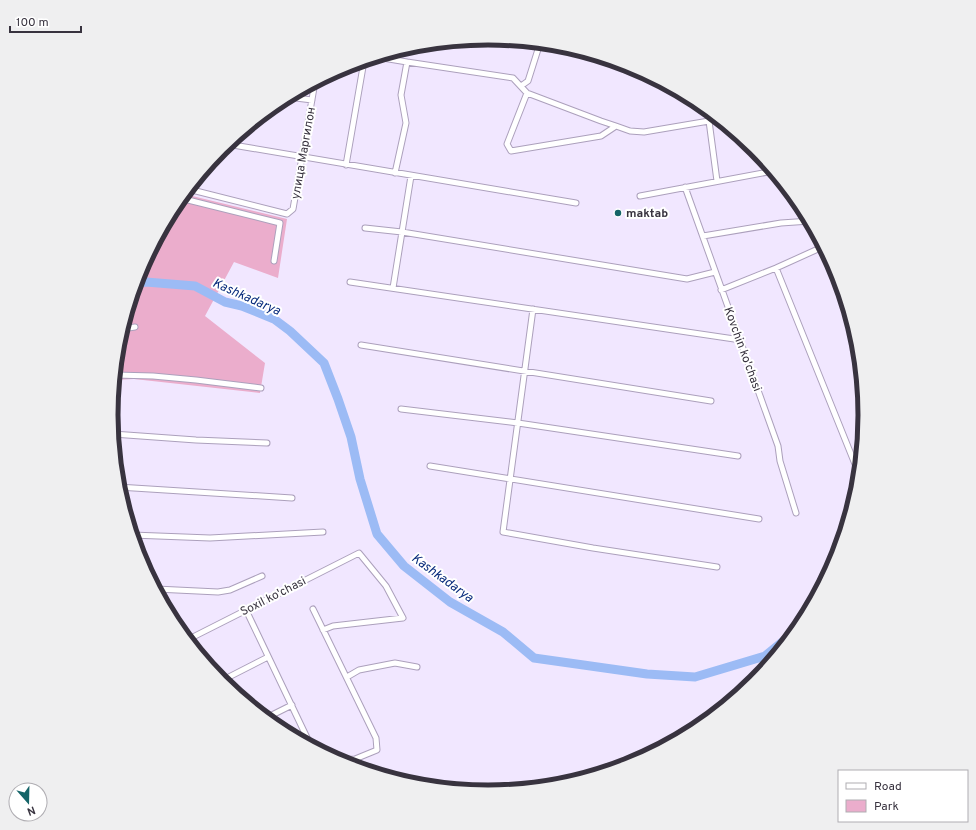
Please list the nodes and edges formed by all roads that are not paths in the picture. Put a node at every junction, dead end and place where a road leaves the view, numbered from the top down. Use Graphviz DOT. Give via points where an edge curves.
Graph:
graph roads {
  1 [pos="538,48"];
  2 [pos="389,59"];
  3 [pos="407,62"];
  4 [pos="363,67"];
  5 [pos="521,86"];
  6 [pos="314,89"];
  7 [pos="527,93"];
  8 [pos="297,98"];
  9 [pos="312,100"];
  10 [pos="710,119"];
  11 [pos="709,122"];
  12 [pos="616,126"];
  13 [pos="235,145"];
  14 [pos="302,156"];
  15 [pos="346,165"];
  16 [pos="767,172"];
  17 [pos="395,173"];
  18 [pos="411,176"];
  19 [pos="717,181"];
  20 [pos="685,187"];
  21 [pos="194,190"];
  22 [pos="640,196"];
  23 [pos="187,200"];
  24 [pos="576,203"];
  25 [pos="803,221"];
  26 [pos="365,228"];
  27 [pos="402,232"];
  28 [pos="703,236"];
  29 [pos="818,249"];
  30 [pos="274,261"];
  31 [pos="776,268"];
  32 [pos="715,272"];
  33 [pos="350,282"];
  34 [pos="393,288"];
  35 [pos="721,290"];
  36 [pos="534,309"];
  37 [pos="135,327"];
  38 [pos="129,328"];
  39 [pos="741,340"];
  40 [pos="361,345"];
  41 [pos="525,370"];
  42 [pos="120,374"];
  43 [pos="261,388"];
  44 [pos="711,401"];
  45 [pos="401,408"];
  46 [pos="518,424"];
  47 [pos="119,433"];
  48 [pos="267,443"];
  49 [pos="738,456"];
  50 [pos="855,464"];
  51 [pos="430,466"];
  52 [pos="510,479"];
  53 [pos="125,487"];
  54 [pos="292,498"];
  55 [pos="796,513"];
  56 [pos="759,519"];
  57 [pos="322,532"];
  58 [pos="138,535"];
  59 [pos="717,566"];
  60 [pos="262,576"];
  61 [pos="162,589"];
  62 [pos="313,609"];
  63 [pos="246,610"];
  64 [pos="323,630"];
  65 [pos="192,637"];
  66 [pos="268,657"];
  67 [pos="417,667"];
  68 [pos="226,677"];
  69 [pos="347,677"];
  70 [pos="292,705"];
  71 [pos="271,715"];
  72 [pos="307,737"];
  73 [pos="352,759"];
  1 -- 5 [label="street" via="528,81"];
  2 -- 3 [label="street"];
  3 -- 5 [label="street" via="513,78"];
  3 -- 17 [label="street" via="402,95 406,124"];
  4 -- 15 [label="street"];
  5 -- 7 [label="street"];
  6 -- 9 [label="street, улица Маргилон"];
  7 -- 12 [label="street"];
  7 -- 12 [label="street" via="507,144 511,151 601,136"];
  8 -- 9 [label="street"];
  9 -- 14 [label="street, улица Маргилон"];
  10 -- 11 [label="street"];
  11 -- 12 [label="street" via="644,132"];
  11 -- 19 [label="street"];
  13 -- 14 [label="street"];
  14 -- 15 [label="street"];
  14 -- 21 [label="street, улица Маргилон" via="293,209 287,214"];
  15 -- 17 [label="street"];
  16 -- 19 [label="street"];
  17 -- 18 [label="street"];
  18 -- 24 [label="street"];
  18 -- 27 [label="street"];
  19 -- 20 [label="street"];
  20 -- 22 [label="street"];
  20 -- 28 [label="street, Kovchin ko'chasi"];
  23 -- 30 [label="street" via="280,223"];
  25 -- 28 [label="street"];
  26 -- 27 [label="street"];
  27 -- 32 [label="street" via="687,279"];
  27 -- 34 [label="street"];
  28 -- 32 [label="street, Kovchin ko'chasi"];
  29 -- 31 [label="street"];
  31 -- 35 [label="street"];
  31 -- 50 [label="street"];
  32 -- 35 [label="street, Kovchin ko'chasi"];
  33 -- 34 [label="street"];
  34 -- 36 [label="street"];
  35 -- 39 [label="street, Kovchin ko'chasi"];
  36 -- 39 [label="street"];
  36 -- 41 [label="street"];
  37 -- 38 [label="street"];
  39 -- 55 [label="street, Kovchin ko'chasi" via="778,446"];
  40 -- 41 [label="street"];
  41 -- 44 [label="street"];
  41 -- 46 [label="street"];
  42 -- 43 [label="street" via="160,376"];
  45 -- 46 [label="street"];
  46 -- 49 [label="street"];
  46 -- 52 [label="street"];
  47 -- 48 [label="street"];
  51 -- 52 [label="street"];
  52 -- 56 [label="street"];
  52 -- 59 [label="street" via="503,532"];
  53 -- 54 [label="street"];
  57 -- 58 [label="street" via="210,538"];
  60 -- 61 [label="street" via="230,590 218,592"];
  62 -- 64 [label="street"];
  63 -- 64 [label="street, Soxil ko'chasi" via="358,553 386,586 403,618 333,626"];
  63 -- 65 [label="street, Soxil ko'chasi"];
  63 -- 66 [label="street"];
  64 -- 69 [label="street"];
  66 -- 68 [label="street"];
  66 -- 70 [label="street"];
  67 -- 69 [label="street" via="395,663 359,670"];
  69 -- 73 [label="street" via="376,738 377,750"];
  70 -- 71 [label="street"];
  70 -- 72 [label="street"];
}
